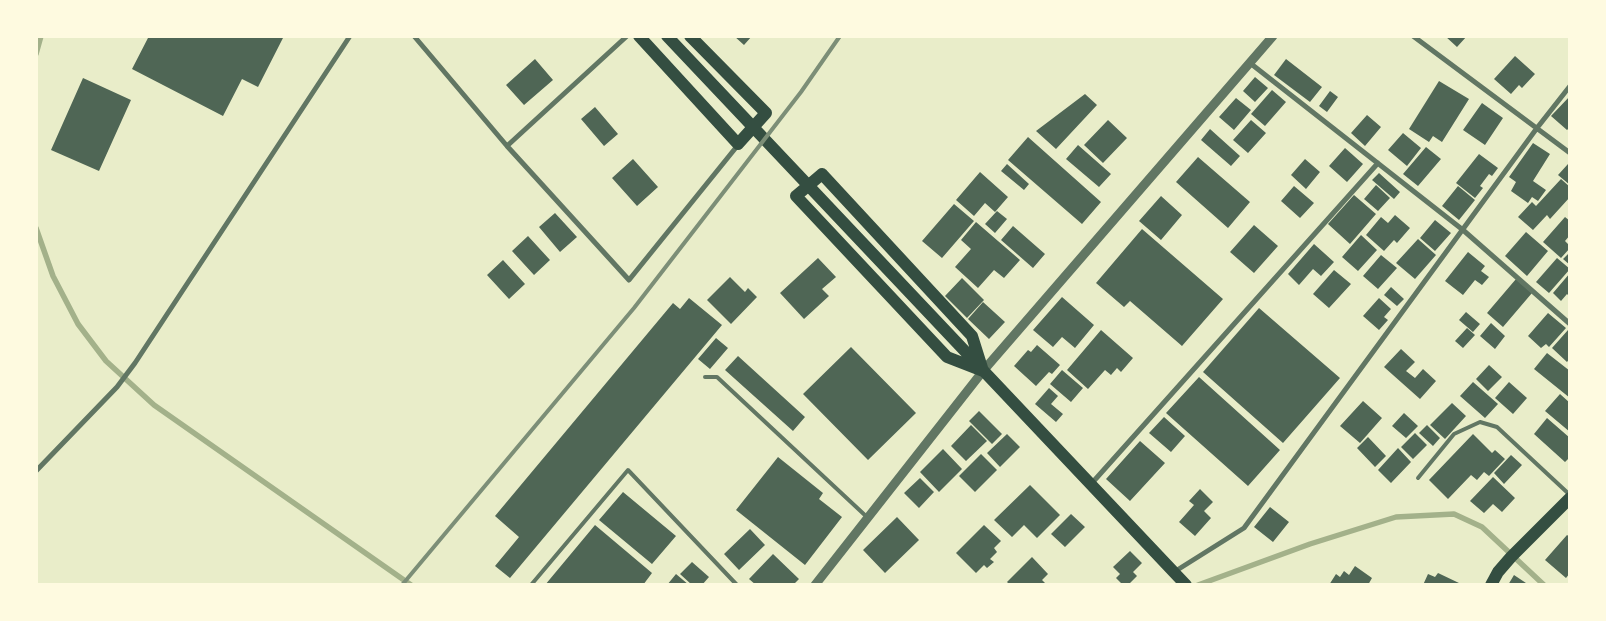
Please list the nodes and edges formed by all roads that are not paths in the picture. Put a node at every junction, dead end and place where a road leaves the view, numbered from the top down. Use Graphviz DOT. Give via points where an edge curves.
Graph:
graph roads {
  1 [pos="350,36"];
  2 [pos="414,36"];
  3 [pos="627,36"];
  4 [pos="639,36"];
  5 [pos="667,36"];
  6 [pos="690,36"];
  7 [pos="1273,36"];
  8 [pos="1413,36"];
  9 [pos="1250,63"];
  10 [pos="1570,86"];
  11 [pos="1537,128"];
  12 [pos="738,144"];
  13 [pos="507,146"];
  14 [pos="1570,153"];
  15 [pos="1378,163"];
  16 [pos="1463,230"];
  17 [pos="1570,324"];
  18 [pos="983,371"];
  19 [pos="705,377"];
  20 [pos="36,471"];
  21 [pos="1418,478"];
  22 [pos="1092,484"];
  23 [pos="1570,497"];
  24 [pos="868,518"];
  25 [pos="1174,572"];
  26 [pos="531,585"];
  27 [pos="737,585"];
  28 [pos="815,585"];
  29 [pos="1186,585"];
  30 [pos="1490,585"];
  1 -- 20 [label="street" via="135,363 118,386"];
  2 -- 13 [label="street"];
  3 -- 13 [label="street"];
  4 -- 12 [label="main road"];
  5 -- 18 [label="main road"];
  6 -- 12 [label="main road" via="766,113"];
  7 -- 9 [label="street"];
  8 -- 11 [label="street"];
  9 -- 15 [label="street"];
  9 -- 18 [label="street"];
  10 -- 11 [label="street"];
  11 -- 14 [label="street"];
  11 -- 16 [label="street"];
  12 -- 13 [label="street" via="628,280"];
  15 -- 16 [label="street"];
  15 -- 22 [label="street"];
  16 -- 17 [label="street"];
  16 -- 25 [label="street" via="1244,528"];
  18 -- 18 [label="main road" via="947,357 796,196 822,174 972,336"];
  18 -- 22 [label="main road"];
  18 -- 24 [label="street"];
  19 -- 24 [label="lane" via="717,377"];
  21 -- 23 [label="lane" via="1454,434 1480,422 1497,427"];
  22 -- 25 [label="main road"];
  23 -- 30 [label="main road" via="1511,557"];
  24 -- 28 [label="street"];
  25 -- 29 [label="main road"];
  26 -- 27 [label="lane" via="628,470"];
}
